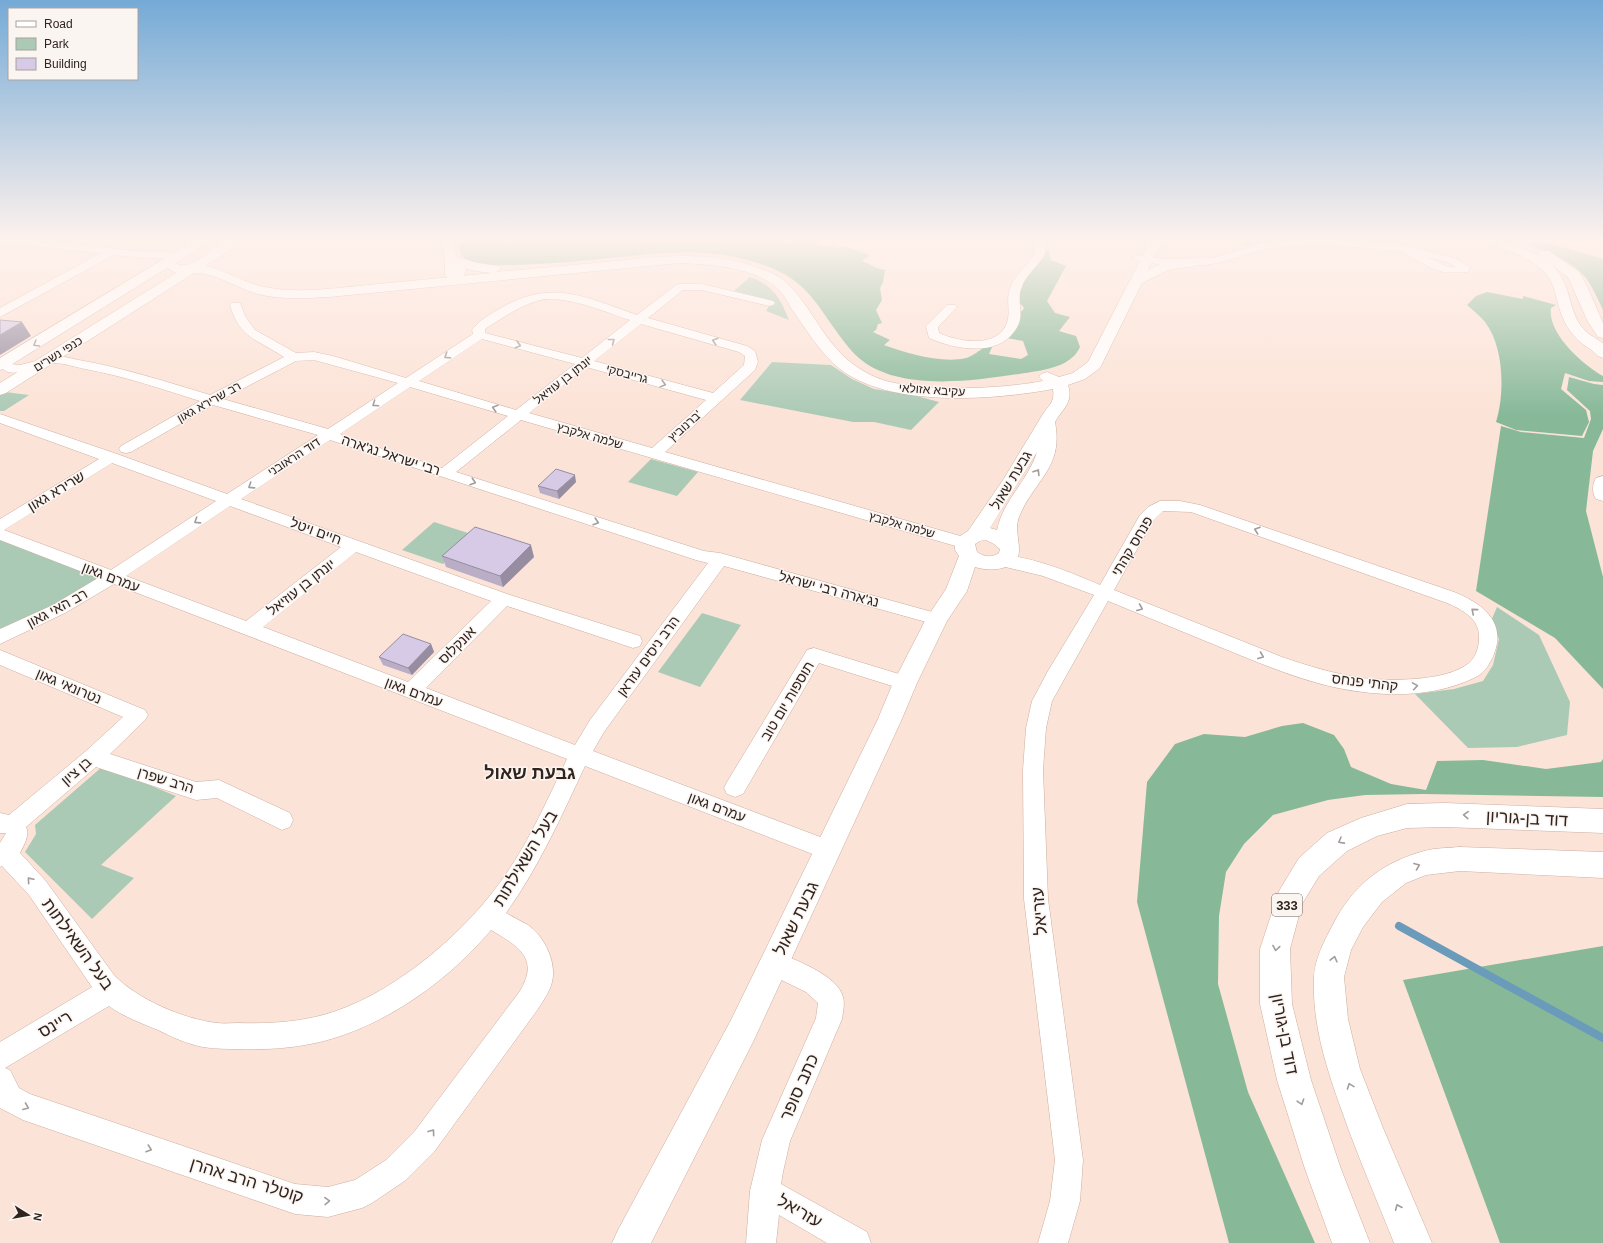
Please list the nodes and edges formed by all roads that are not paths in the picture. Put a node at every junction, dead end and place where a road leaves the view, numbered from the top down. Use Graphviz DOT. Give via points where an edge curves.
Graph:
graph roads {
  1 [pos="27,298"];
  2 [pos="109,298"];
  3 [pos="147,298"];
  4 [pos="536,298"];
  5 [pos="573,298"];
  6 [pos="667,298"];
  7 [pos="748,298"];
  8 [pos="791,298"];
  9 [pos="801,298"];
  10 [pos="1014,298"];
  11 [pos="1120,298"];
  12 [pos="1128,298"];
  13 [pos="1564,298"];
  14 [pos="1585,298"];
  15 [pos="769,303"];
  16 [pos="236,305"];
  17 [pos="951,307"];
  18 [pos="0,313"];
  19 [pos="640,320"];
  20 [pos="1602,331"];
  21 [pos="480,335"];
  22 [pos="1588,340"];
  23 [pos="1603,349"];
  24 [pos="1603,353"];
  25 [pos="293,357"];
  26 [pos="51,360"];
  27 [pos="585,363"];
  28 [pos="2,364"];
  29 [pos="1090,371"];
  30 [pos="407,382"];
  31 [pos="1051,382"];
  32 [pos="0,390"];
  33 [pos="1010,390"];
  34 [pos="716,398"];
  35 [pos="211,400"];
  36 [pos="1052,411"];
  37 [pos="519,415"];
  38 [pos="0,418"];
  39 [pos="330,434"];
  40 [pos="126,449"];
  41 [pos="654,454"];
  42 [pos="112,457"];
  43 [pos="445,473"];
  44 [pos="1603,482"];
  45 [pos="1017,488"];
  46 [pos="1603,495"];
  47 [pos="229,500"];
  48 [pos="0,526"];
  49 [pos="0,534"];
  50 [pos="1294,542"];
  51 [pos="354,545"];
  52 [pos="970,545"];
  53 [pos="1003,554"];
  54 [pos="720,559"];
  55 [pos="112,577"];
  56 [pos="956,591"];
  57 [pos="1104,593"];
  58 [pos="504,599"];
  59 [pos="937,619"];
  60 [pos="248,629"];
  61 [pos="0,637"];
  62 [pos="633,641"];
  63 [pos="0,657"];
  64 [pos="905,683"];
  65 [pos="411,691"];
  66 [pos="138,715"];
  67 [pos="580,755"];
  68 [pos="93,757"];
  69 [pos="735,788"];
  70 [pos="282,820"];
  71 [pos="1603,821"];
  72 [pos="6,824"];
  73 [pos="828,850"];
  74 [pos="2,855"];
  75 [pos="1603,865"];
  76 [pos="489,916"];
  77 [pos="774,963"];
  78 [pos="111,990"];
  79 [pos="0,1057"];
  80 [pos="0,1080"];
  81 [pos="765,1191"];
  82 [pos="631,1243"];
  83 [pos="761,1243"];
  84 [pos="856,1243"];
  85 [pos="1052,1243"];
  86 [pos="1351,1243"];
  87 [pos="1413,1243"];
  1 -- 18 [label="street"];
  2 -- 28 [label="street, כנפי נשרים, one-way"];
  3 -- 26 [label="street, כנפי נשרים"];
  4 -- 21 [label="street, דוד הראובני" via="516,304 481,326 478,330"];
  5 -- 19 [label="street, דוד הראובני"];
  6 -- 19 [label="street, יונתן בן עוזיאל"];
  7 -- 15 [label="street, יונתן בן עוזיאל"];
  8 -- 33 [label="street, עקיבא אזולאי" via="835,358 868,379 896,388 923,392"];
  9 -- 31 [label="street, עקיבא אזולאי" via="846,358 875,375 900,382 945,387 1009,381"];
  10 -- 17 [label="street" via="1012,326 1003,336 986,343 960,344 933,335 932,326"];
  11 -- 31 [label="street" via="1085,359"];
  12 -- 29 [label="street"];
  13 -- 22 [label="street" via="1573,326"];
  14 -- 20 [label="street" via="1595,322"];
  16 -- 25 [label="street, שלמה אלקבץ" via="240,319 248,330 262,341"];
  27 -- 19 [label="street, יונתן בן עוזיאל, one-way"];
  34 -- 19 [label="street, one-way" via="750,360 743,349"];
  21 -- 27 [label="street, גרייבסקי, one-way"];
  21 -- 30 [label="street, דוד הראובני, one-way"];
  22 -- 23 [label="street"];
  22 -- 24 [label="street"];
  25 -- 30 [label="street, שלמה אלקבץ" via="320,357"];
  25 -- 35 [label="street, רב שרירא גאון"];
  26 -- 28 [label="street, רבי ישראל נג'ארה" via="15,369"];
  26 -- 32 [label="street, כנפי נשרים"];
  26 -- 35 [label="street, רבי ישראל נג'ארה" via="104,368"];
  27 -- 34 [label="street, גרייבסקי, one-way"];
  27 -- 37 [label="street, יונתן בן עוזיאל"];
  29 -- 31 [label="street" via="1078,378"];
  29 -- 36 [label="street" via="1074,392"];
  37 -- 30 [label="street, שלמה אלקבץ, one-way"];
  30 -- 39 [label="street, דוד הראובני, one-way"];
  31 -- 33 [label="street, עקיבא אזולאי"];
  31 -- 36 [label="street, גבעת שאול"];
  33 -- 36 [label="street" via="1034,395"];
  34 -- 41 [label="street, ברנוביץ'"];
  35 -- 39 [label="street, רבי ישראל נג'ארה"];
  35 -- 40 [label="street, רב שרירא גאון"];
  36 -- 45 [label="street, גבעת שאול" via="1047,451 1038,472"];
  37 -- 41 [label="street, שלמה אלקבץ"];
  37 -- 43 [label="street, יונתן בן עוזיאל"];
  38 -- 42 [label="street, חיים ויטל"];
  39 -- 43 [label="street, רבי ישראל נג'ארה" via="341,440"];
  39 -- 47 [label="street, דוד הראובני, one-way"];
  41 -- 52 [label="street, שלמה אלקבץ"];
  42 -- 47 [label="street, חיים ויטל"];
  42 -- 48 [label="street, שרירא גאון"];
  43 -- 54 [label="street, רבי ישראל נג'ארה, one-way" via="702,556"];
  44 -- 46 [label="street"];
  45 -- 52 [label="street, גבעת שאול"];
  45 -- 53 [label="street, גבעת שאול" via="1006,524"];
  47 -- 51 [label="street, חיים ויטל"];
  47 -- 55 [label="street, דוד הראובני, one-way"];
  49 -- 55 [label="street, עמרם גאון"];
  50 -- 57 [label="street, פנחס קהתי, one-way" via="1194,508 1160,506 1146,519"];
  57 -- 50 [label="street, קהתי פנחס, one-way" via="1280,664 1363,685 1407,687 1458,678 1477,667 1486,652 1488,632 1485,622 1464,602"];
  51 -- 58 [label="street, חיים ויטל"];
  51 -- 60 [label="street, יונתן בן עוזיאל"];
  52 -- 53 [label="street" via="979,562"];
  52 -- 53 [label="street" via="993,535 1001,539"];
  52 -- 56 [label="street, גבעת שאול" via="962,579"];
  53 -- 56 [label="street, גבעת שאול"];
  53 -- 57 [label="street" via="1021,564 1046,570"];
  54 -- 59 [label="street, נג'ארה רבי ישראל"];
  54 -- 67 [label="street, הרב ניסים עזראן" via="597,726"];
  55 -- 60 [label="street, עמרם גאון"];
  55 -- 61 [label="street, רב האי גאון" via="59,609"];
  56 -- 59 [label="street, גבעת שאול"];
  57 -- 85 [label="street, עזריאל" via="1054,676 1042,701 1036,728 1033,770 1036,899 1069,1160 1065,1201"];
  58 -- 62 [label="street, חיים ויטל"];
  58 -- 65 [label="street, אונקלוס"];
  59 -- 64 [label="street, גבעת שאול"];
  60 -- 65 [label="street, עמרם גאון"];
  63 -- 66 [label="street, נטרונאי גאון"];
  64 -- 69 [label="street, תוספות יום טוב" via="814,655"];
  64 -- 73 [label="street, גבעת שאול"];
  65 -- 67 [label="street, עמרם גאון"];
  66 -- 68 [label="street, בן ציון"];
  67 -- 73 [label="street, עמרם גאון"];
  67 -- 76 [label="street, בעל השאילתות" via="541,838"];
  68 -- 70 [label="street, הרב שפרן" via="196,791 218,789"];
  68 -- 72 [label="street, בן ציון"];
  71 -- 86 [label="street, דוד בן-גוריון / 333, one-way" via="1445,814 1407,816 1371,826 1337,842 1309,867 1289,900 1275,949 1276,1004 1294,1080 1323,1169"];
  72 -- 74 [label="street" via="17,831 12,846"];
  73 -- 77 [label="street, גבעת שאול"];
  78 -- 74 [label="street, בעל השאילתות, one-way" via="43,895 30,879"];
  87 -- 75 [label="street, one-way" via="1343,1069 1332,1020 1329,977 1337,946 1353,917 1372,893 1396,874 1425,863 1460,859"];
  76 -- 78 [label="street, בעל השאילתות" via="454,950 408,987 368,1011 336,1024 290,1036 211,1035 180,1027 137,1008"];
  80 -- 76 [label="street, קוטלר הרב אהרן, one-way" via="9,1098 24,1106 295,1199 328,1202 362,1193 396,1170 424,1142 529,1000 540,981 540,962 533,947 520,934"];
  77 -- 81 [label="street, כתב סופר" via="815,983 831,998 829,1019 776,1140"];
  77 -- 82 [label="street, גבעת שאול" via="742,1031"];
  78 -- 79 [label="street, ריינס"];
  81 -- 83 [label="street, כתב סופר"];
  81 -- 84 [label="street, עזריאל"];
}
